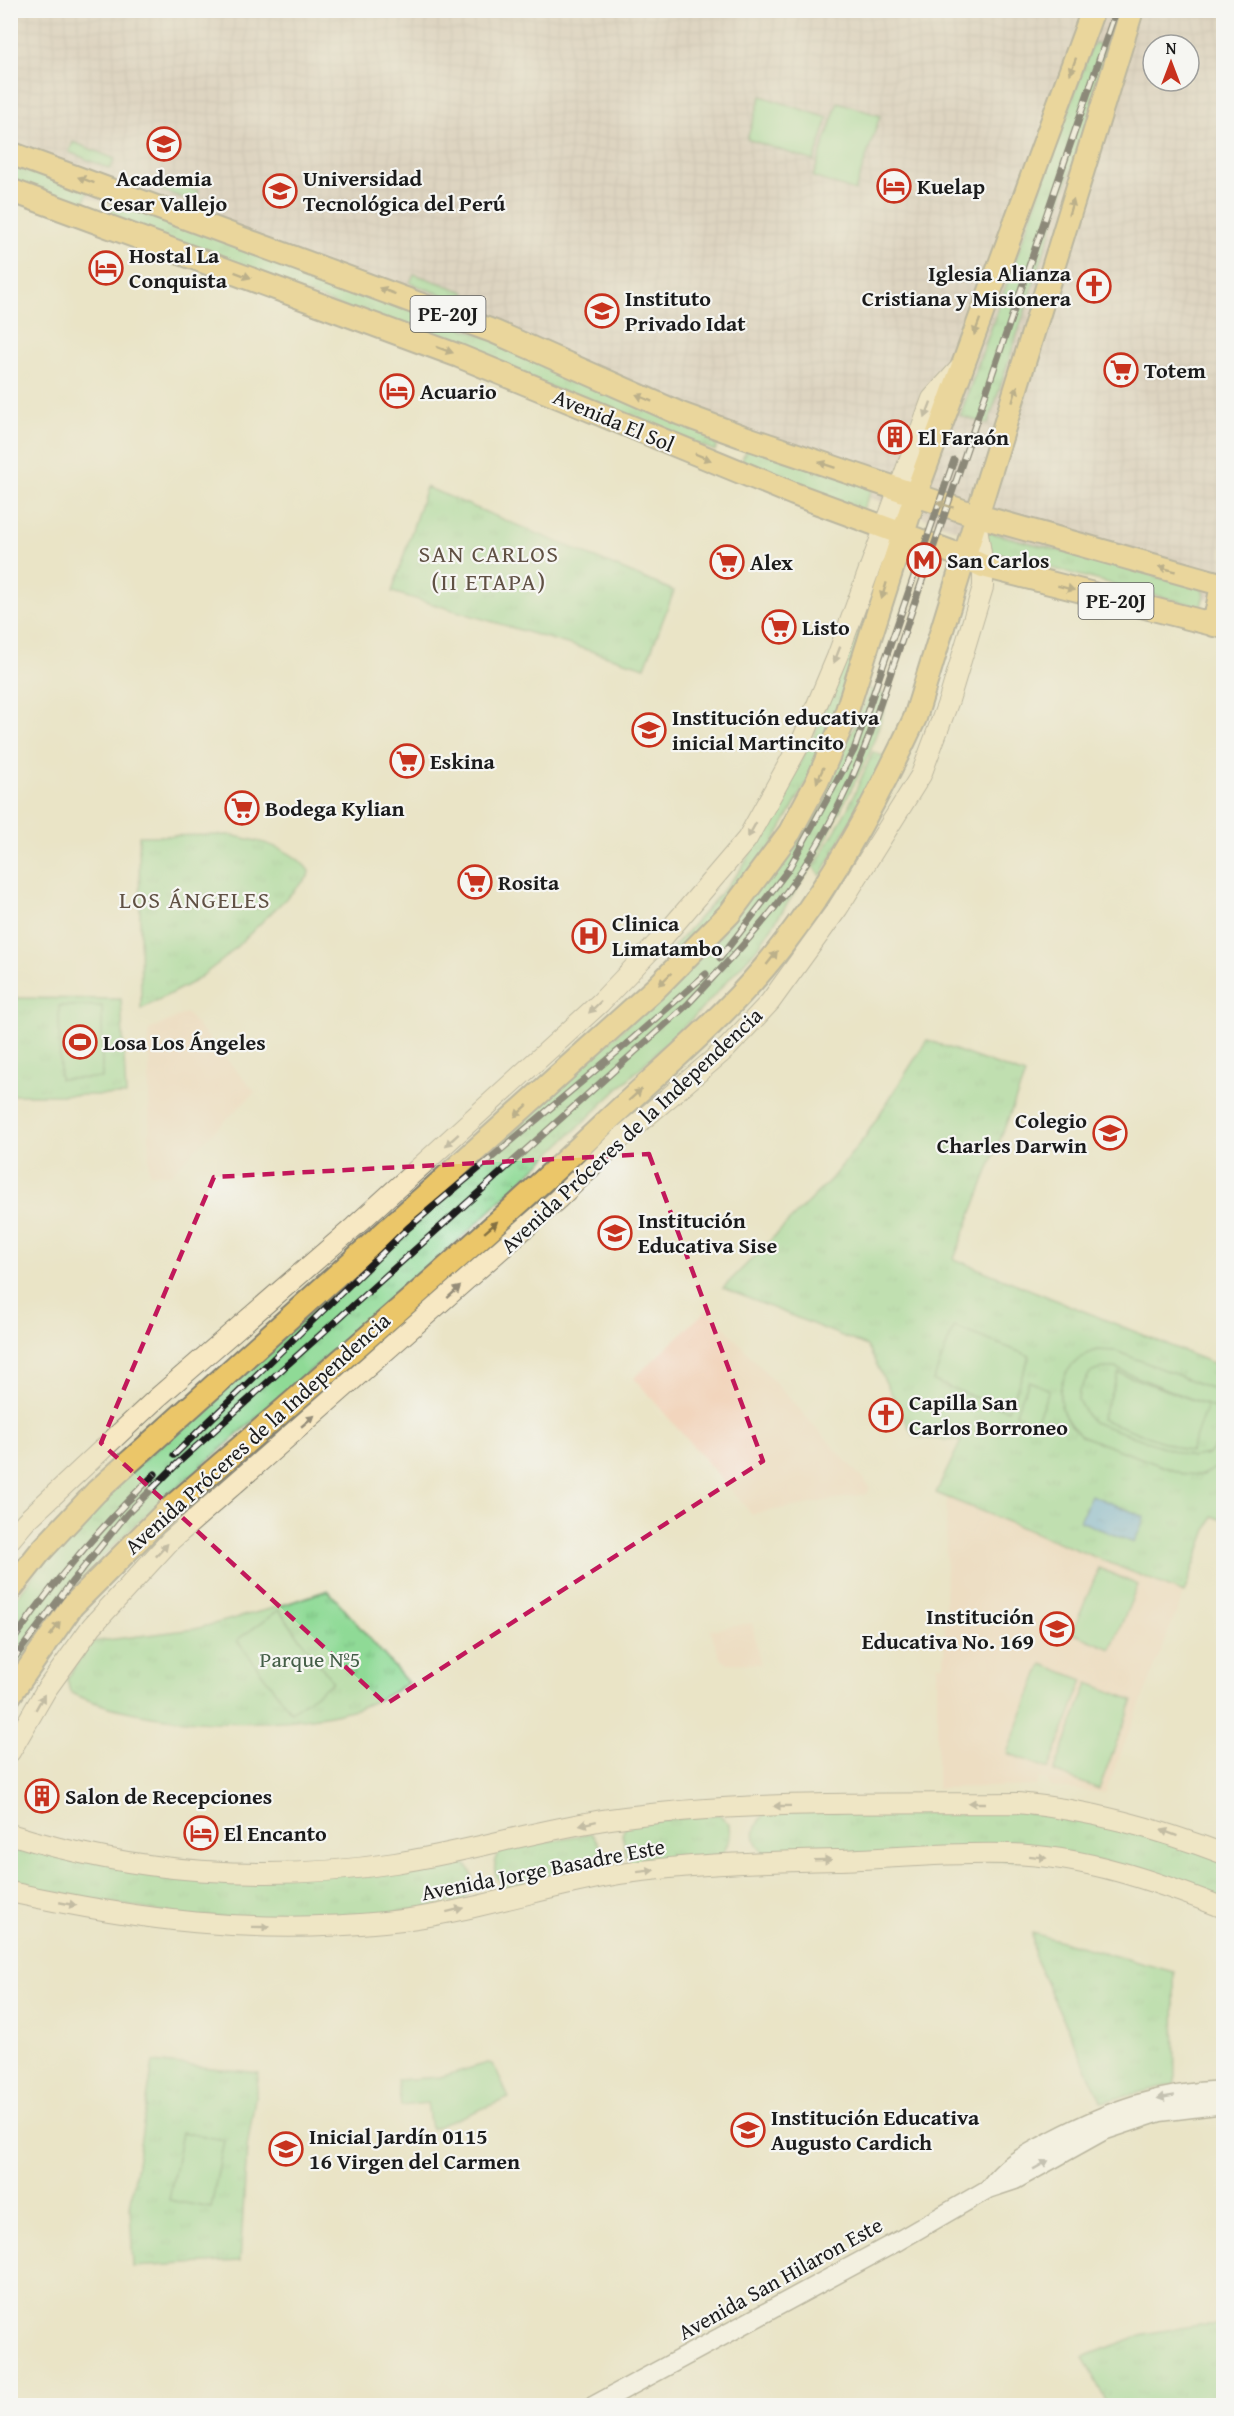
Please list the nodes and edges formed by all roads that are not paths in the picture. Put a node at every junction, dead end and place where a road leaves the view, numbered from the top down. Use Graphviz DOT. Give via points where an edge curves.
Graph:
graph roads {
  1 [pos="1093,10"];
  2 [pos="1132,10"];
  3 [pos="10,153"];
  4 [pos="10,190"];
  5 [pos="907,493"];
  6 [pos="975,515"];
  7 [pos="892,532"];
  8 [pos="962,556"];
  9 [pos="983,566"];
  10 [pos="1223,585"];
  11 [pos="1219,626"];
  12 [pos="10,1540"];
  13 [pos="10,1590"];
  14 [pos="10,1695"];
  15 [pos="10,1752"];
  16 [pos="10,1834"];
  17 [pos="1224,1854"];
  18 [pos="10,1892"];
  19 [pos="1224,1908"];
  20 [pos="1224,2090"];
  21 [pos="1224,2104"];
  22 [pos="988,2189"];
  23 [pos="593,2406"];
  1 -- 5 [label="main road, one-way" via="963,365"];
  6 -- 2 [label="main road, one-way"];
  5 -- 3 [label="main road, Avenida El Sol / PE-20J, one-way" via="681,414 495,332"];
  4 -- 7 [label="main road, Avenida El Sol / PE-20J, one-way" via="459,356"];
  6 -- 5 [label="main road, Avenida El Sol / PE-20J, one-way"];
  5 -- 7 [label="main road"];
  6 -- 8 [label="main road, Avenida Próceres de la Independencia"];
  6 -- 9 [label="main road, Avenida Próceres de la Independencia"];
  10 -- 6 [label="main road, Avenida El Sol / PE-20J, one-way"];
  7 -- 8 [label="main road, Avenida El Sol / PE-20J"];
  7 -- 12 [label="main road, one-way" via="803,738 747,839 709,885 600,1003 354,1227 157,1398"];
  7 -- 13 [label="main road, one-way" via="844,720 790,832 730,913 648,995 96,1492"];
  8 -- 9 [label="main road, Avenida El Sol / PE-20J"];
  14 -- 8 [label="main road, Avenida Próceres de la Independencia, one-way" via="72,1606 113,1562 547,1177 718,1017 764,968 803,917 886,781 915,718"];
  9 -- 11 [label="main road, Avenida El Sol / PE-20J, one-way"];
  15 -- 9 [label="main road, Avenida Próceres de la Independencia, one-way" via="46,1690 92,1626 170,1541 727,1048 770,1002 838,908 921,775 970,633 983,587"];
  10 -- 11 [label="main road"];
  17 -- 16 [label="main road, Avenida Jorge Basadre Este, one-way" via="1117,1818 1018,1803 744,1807 609,1819 397,1863 262,1874 182,1869"];
  18 -- 19 [label="main road, Avenida Jorge Basadre Este, one-way" via="196,1924 326,1927 437,1914 619,1874 681,1867 1010,1854 1122,1872"];
  20 -- 22 [label="street, Avenida San Hilaron Este, one-way" via="1162,2097 1104,2114 1007,2166"];
  22 -- 21 [label="street, Avenida San Hilaron Este, one-way" via="1015,2180 1103,2131 1188,2107"];
  22 -- 23 [label="street, Avenida San Hilaron Este"];
}
